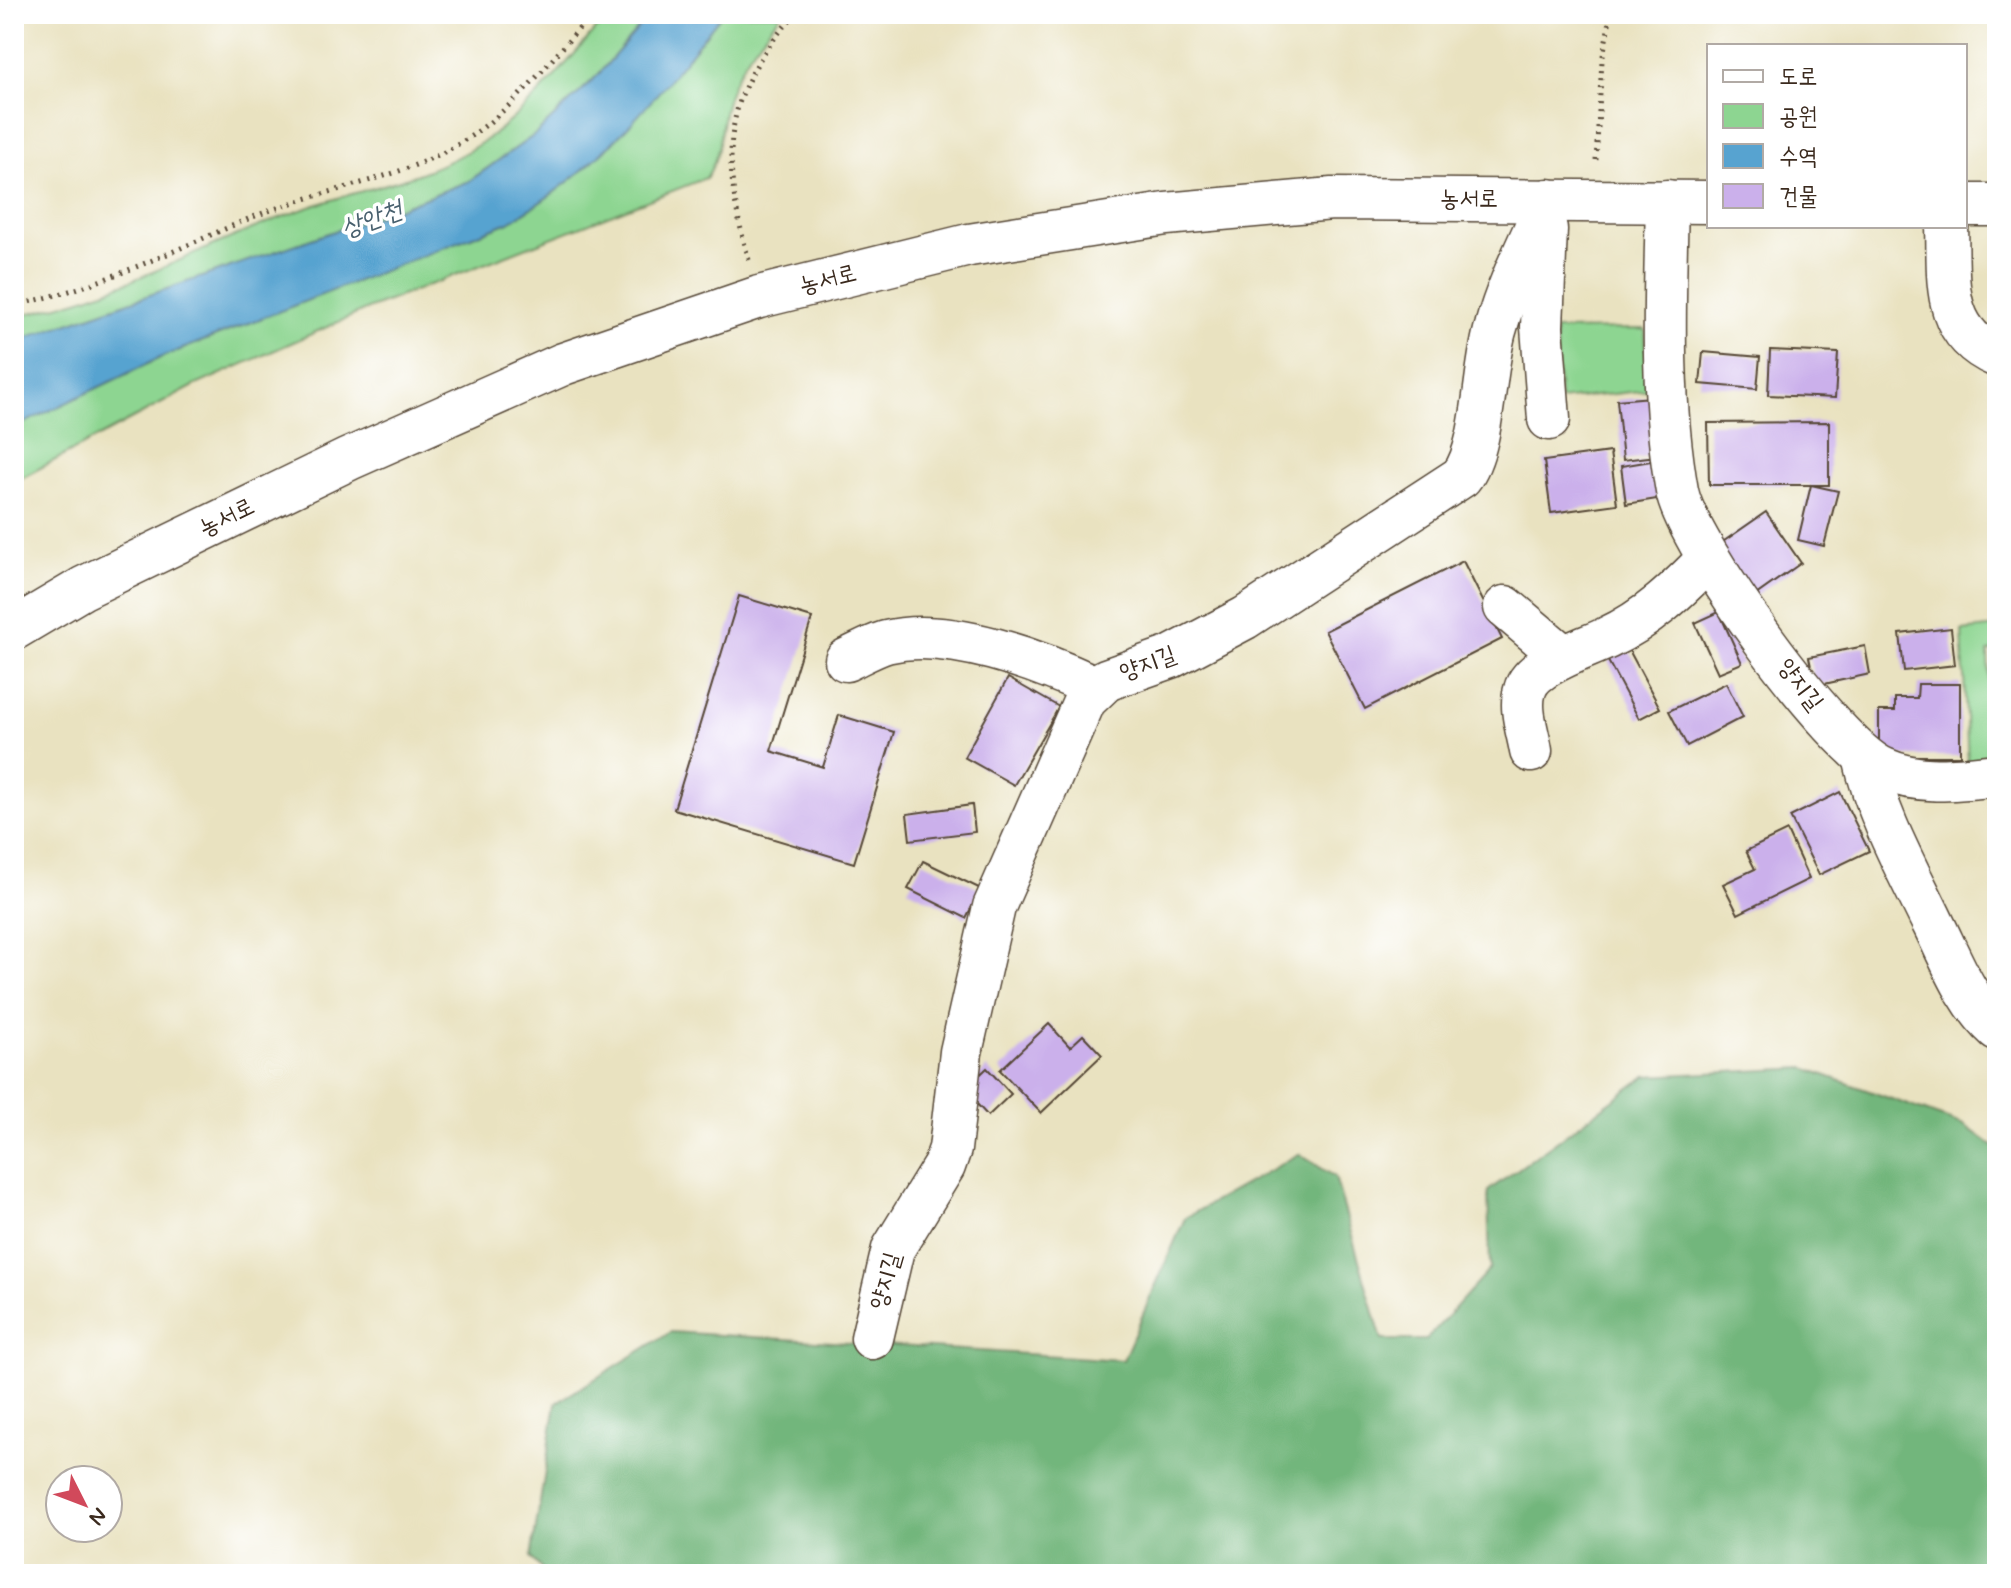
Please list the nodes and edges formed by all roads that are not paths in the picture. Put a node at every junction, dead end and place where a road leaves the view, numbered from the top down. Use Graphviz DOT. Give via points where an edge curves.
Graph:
graph roads {
  1 [pos="1548,200"];
  2 [pos="1667,201"];
  3 [pos="1707,202"];
  4 [pos="1967,205"];
  5 [pos="1997,205"];
  6 [pos="1947,228"];
  7 [pos="1997,356"];
  8 [pos="1549,419"];
  9 [pos="1708,559"];
  10 [pos="1505,607"];
  11 [pos="14,629"];
  12 [pos="1563,656"];
  13 [pos="846,660"];
  14 [pos="1095,687"];
  15 [pos="1531,751"];
  16 [pos="1864,757"];
  17 [pos="1997,775"];
  18 [pos="1997,1029"];
  19 [pos="872,1338"];
  1 -- 2 [label="street, 농서로"];
  1 -- 8 [label="street" via="1542,297"];
  1 -- 11 [label="street, 농서로" via="1332,199 1166,214 969,245 759,297 563,364 349,459 83,588"];
  1 -- 14 [label="street, 양지길" via="1497,323 1474,457 1461,477 1233,624 1171,657 1121,672"];
  2 -- 3 [label="street, 농서로"];
  2 -- 9 [label="street, 양지길" via="1663,334 1678,492"];
  4 -- 5 [label="street"];
  6 -- 7 [label="street" via="1957,325"];
  9 -- 12 [label="street" via="1659,608 1606,639"];
  9 -- 16 [label="street, 양지길" via="1812,704"];
  10 -- 12 [label="street"];
  12 -- 15 [label="street" via="1525,687"];
  13 -- 14 [label="street" via="885,642 960,642 1056,669"];
  14 -- 19 [label="street, 양지길" via="994,907 961,1052 950,1149 893,1249"];
  16 -- 17 [label="street, 양지길" via="1882,769 1921,779"];
  16 -- 18 [label="street" via="1891,837 1974,1003"];
}
